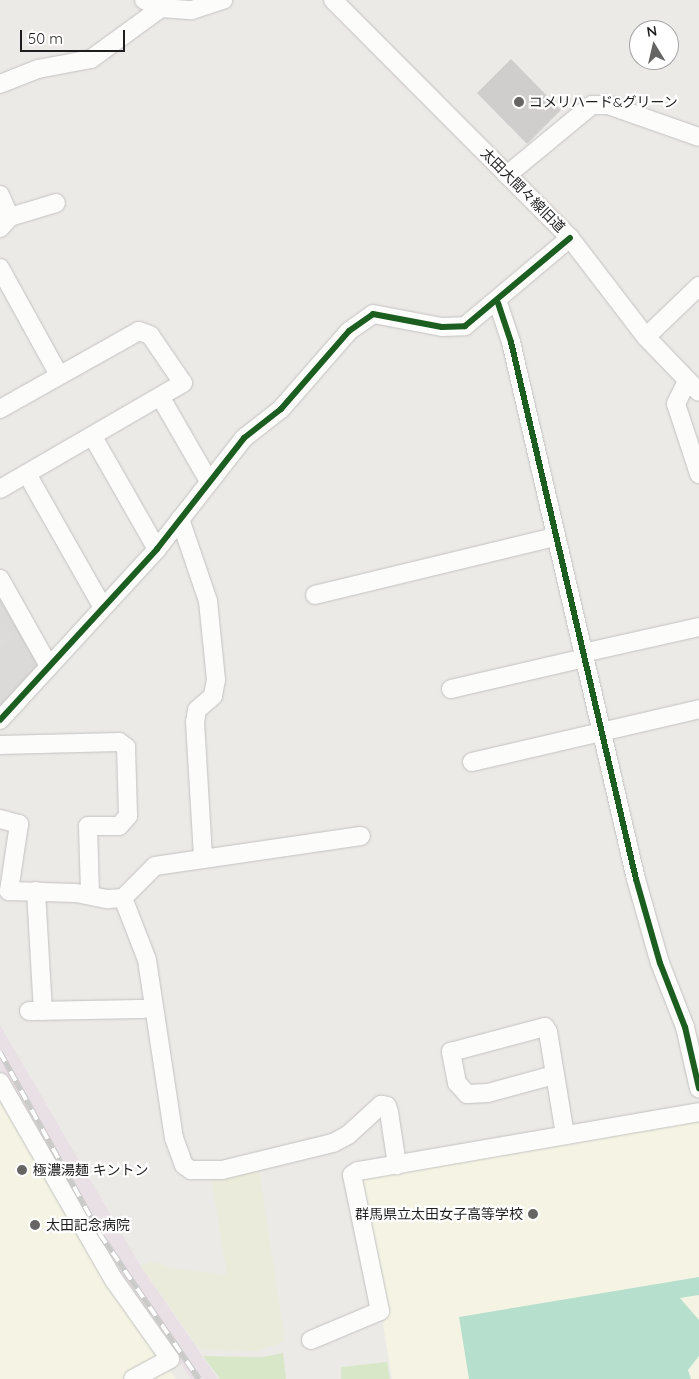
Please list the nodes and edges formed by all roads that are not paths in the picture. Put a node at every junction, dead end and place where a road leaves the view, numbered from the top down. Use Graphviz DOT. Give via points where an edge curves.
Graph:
graph roads {
  1 [pos="144,0"];
  2 [pos="223,0"];
  3 [pos="333,0"];
  4 [pos="161,8"];
  5 [pos="0,84"];
  6 [pos="699,137"];
  7 [pos="507,175"];
  8 [pos="0,195"];
  9 [pos="56,203"];
  10 [pos="5,223"];
  11 [pos="570,238"];
  12 [pos="0,268"];
  13 [pos="699,286"];
  14 [pos="498,303"];
  15 [pos="646,337"];
  16 [pos="59,375"];
  17 [pos="693,386"];
  18 [pos="161,398"];
  19 [pos="0,408"];
  20 [pos="93,437"];
  21 [pos="26,474"];
  22 [pos="699,474"];
  23 [pos="209,481"];
  24 [pos="0,489"];
  25 [pos="180,519"];
  26 [pos="556,536"];
  27 [pos="157,549"];
  28 [pos="0,579"];
  29 [pos="315,595"];
  30 [pos="102,606"];
  31 [pos="699,627"];
  32 [pos="583,656"];
  33 [pos="49,666"];
  34 [pos="451,689"];
  35 [pos="699,708"];
  36 [pos="0,720"];
  37 [pos="601,732"];
  38 [pos="0,745"];
  39 [pos="472,762"];
  40 [pos="0,819"];
  41 [pos="361,836"];
  42 [pos="203,858"];
  43 [pos="36,892"];
  44 [pos="90,895"];
  45 [pos="123,898"];
  46 [pos="144,1009"];
  47 [pos="554,1075"];
  48 [pos="0,1082"];
  49 [pos="699,1088"];
  50 [pos="699,1112"];
  51 [pos="565,1135"];
  52 [pos="397,1165"];
  53 [pos="311,1340"];
  54 [pos="133,1379"];
  1 -- 4 [label="street"];
  2 -- 4 [label="street" via="192,10"];
  3 -- 7 [label="street, 太田大間々線旧道"];
  4 -- 5 [label="street" via="91,59 44,68"];
  6 -- 7 [label="street" via="608,105 592,105"];
  7 -- 11 [label="street, 太田大間々線旧道"];
  8 -- 10 [label="street"];
  9 -- 10 [label="street"];
  11 -- 14 [label="street"];
  11 -- 15 [label="street, 太田大間々線旧道"];
  12 -- 16 [label="street"];
  13 -- 15 [label="street"];
  14 -- 23 [label="street" via="460,328 389,315 365,318 340,341 281,409 244,438"];
  14 -- 26 [label="street" via="511,342"];
  15 -- 17 [label="street, 太田大間々線旧道"];
  16 -- 18 [label="street" via="139,332 147,332 183,383"];
  16 -- 19 [label="street"];
  17 -- 22 [label="street" via="676,404"];
  18 -- 20 [label="street"];
  18 -- 23 [label="street"];
  20 -- 21 [label="street"];
  20 -- 27 [label="street"];
  21 -- 24 [label="street"];
  21 -- 30 [label="street"];
  23 -- 25 [label="street"];
  25 -- 27 [label="street"];
  25 -- 42 [label="street" via="208,601 216,680 213,696 197,710 195,722"];
  26 -- 29 [label="street"];
  26 -- 32 [label="street"];
  27 -- 30 [label="street"];
  28 -- 33 [label="street"];
  30 -- 33 [label="street"];
  31 -- 32 [label="street"];
  32 -- 34 [label="street"];
  32 -- 37 [label="street"];
  33 -- 36 [label="street"];
  35 -- 37 [label="street"];
  37 -- 39 [label="street"];
  37 -- 49 [label="street" via="636,879 691,1047"];
  38 -- 44 [label="street" via="120,742 126,746 128,816 119,826 88,826"];
  40 -- 43 [label="street" via="19,824 9,891"];
  41 -- 42 [label="street"];
  42 -- 45 [label="street" via="155,866"];
  43 -- 44 [label="street"];
  43 -- 46 [label="street" via="36,1011"];
  44 -- 45 [label="street"];
  45 -- 52 [label="street" via="147,960 174,1138 184,1165 192,1170 222,1170 333,1143 348,1135 381,1105 387,1106 389,1112"];
  47 -- 47 [label="street" via="548,1032 539,1026 451,1052 457,1084 467,1094 488,1093"];
  47 -- 51 [label="street"];
  48 -- 54 [label="street" via="114,1280 170,1360"];
  50 -- 51 [label="street"];
  51 -- 52 [label="street"];
  52 -- 53 [label="street" via="352,1175 380,1311"];
}
